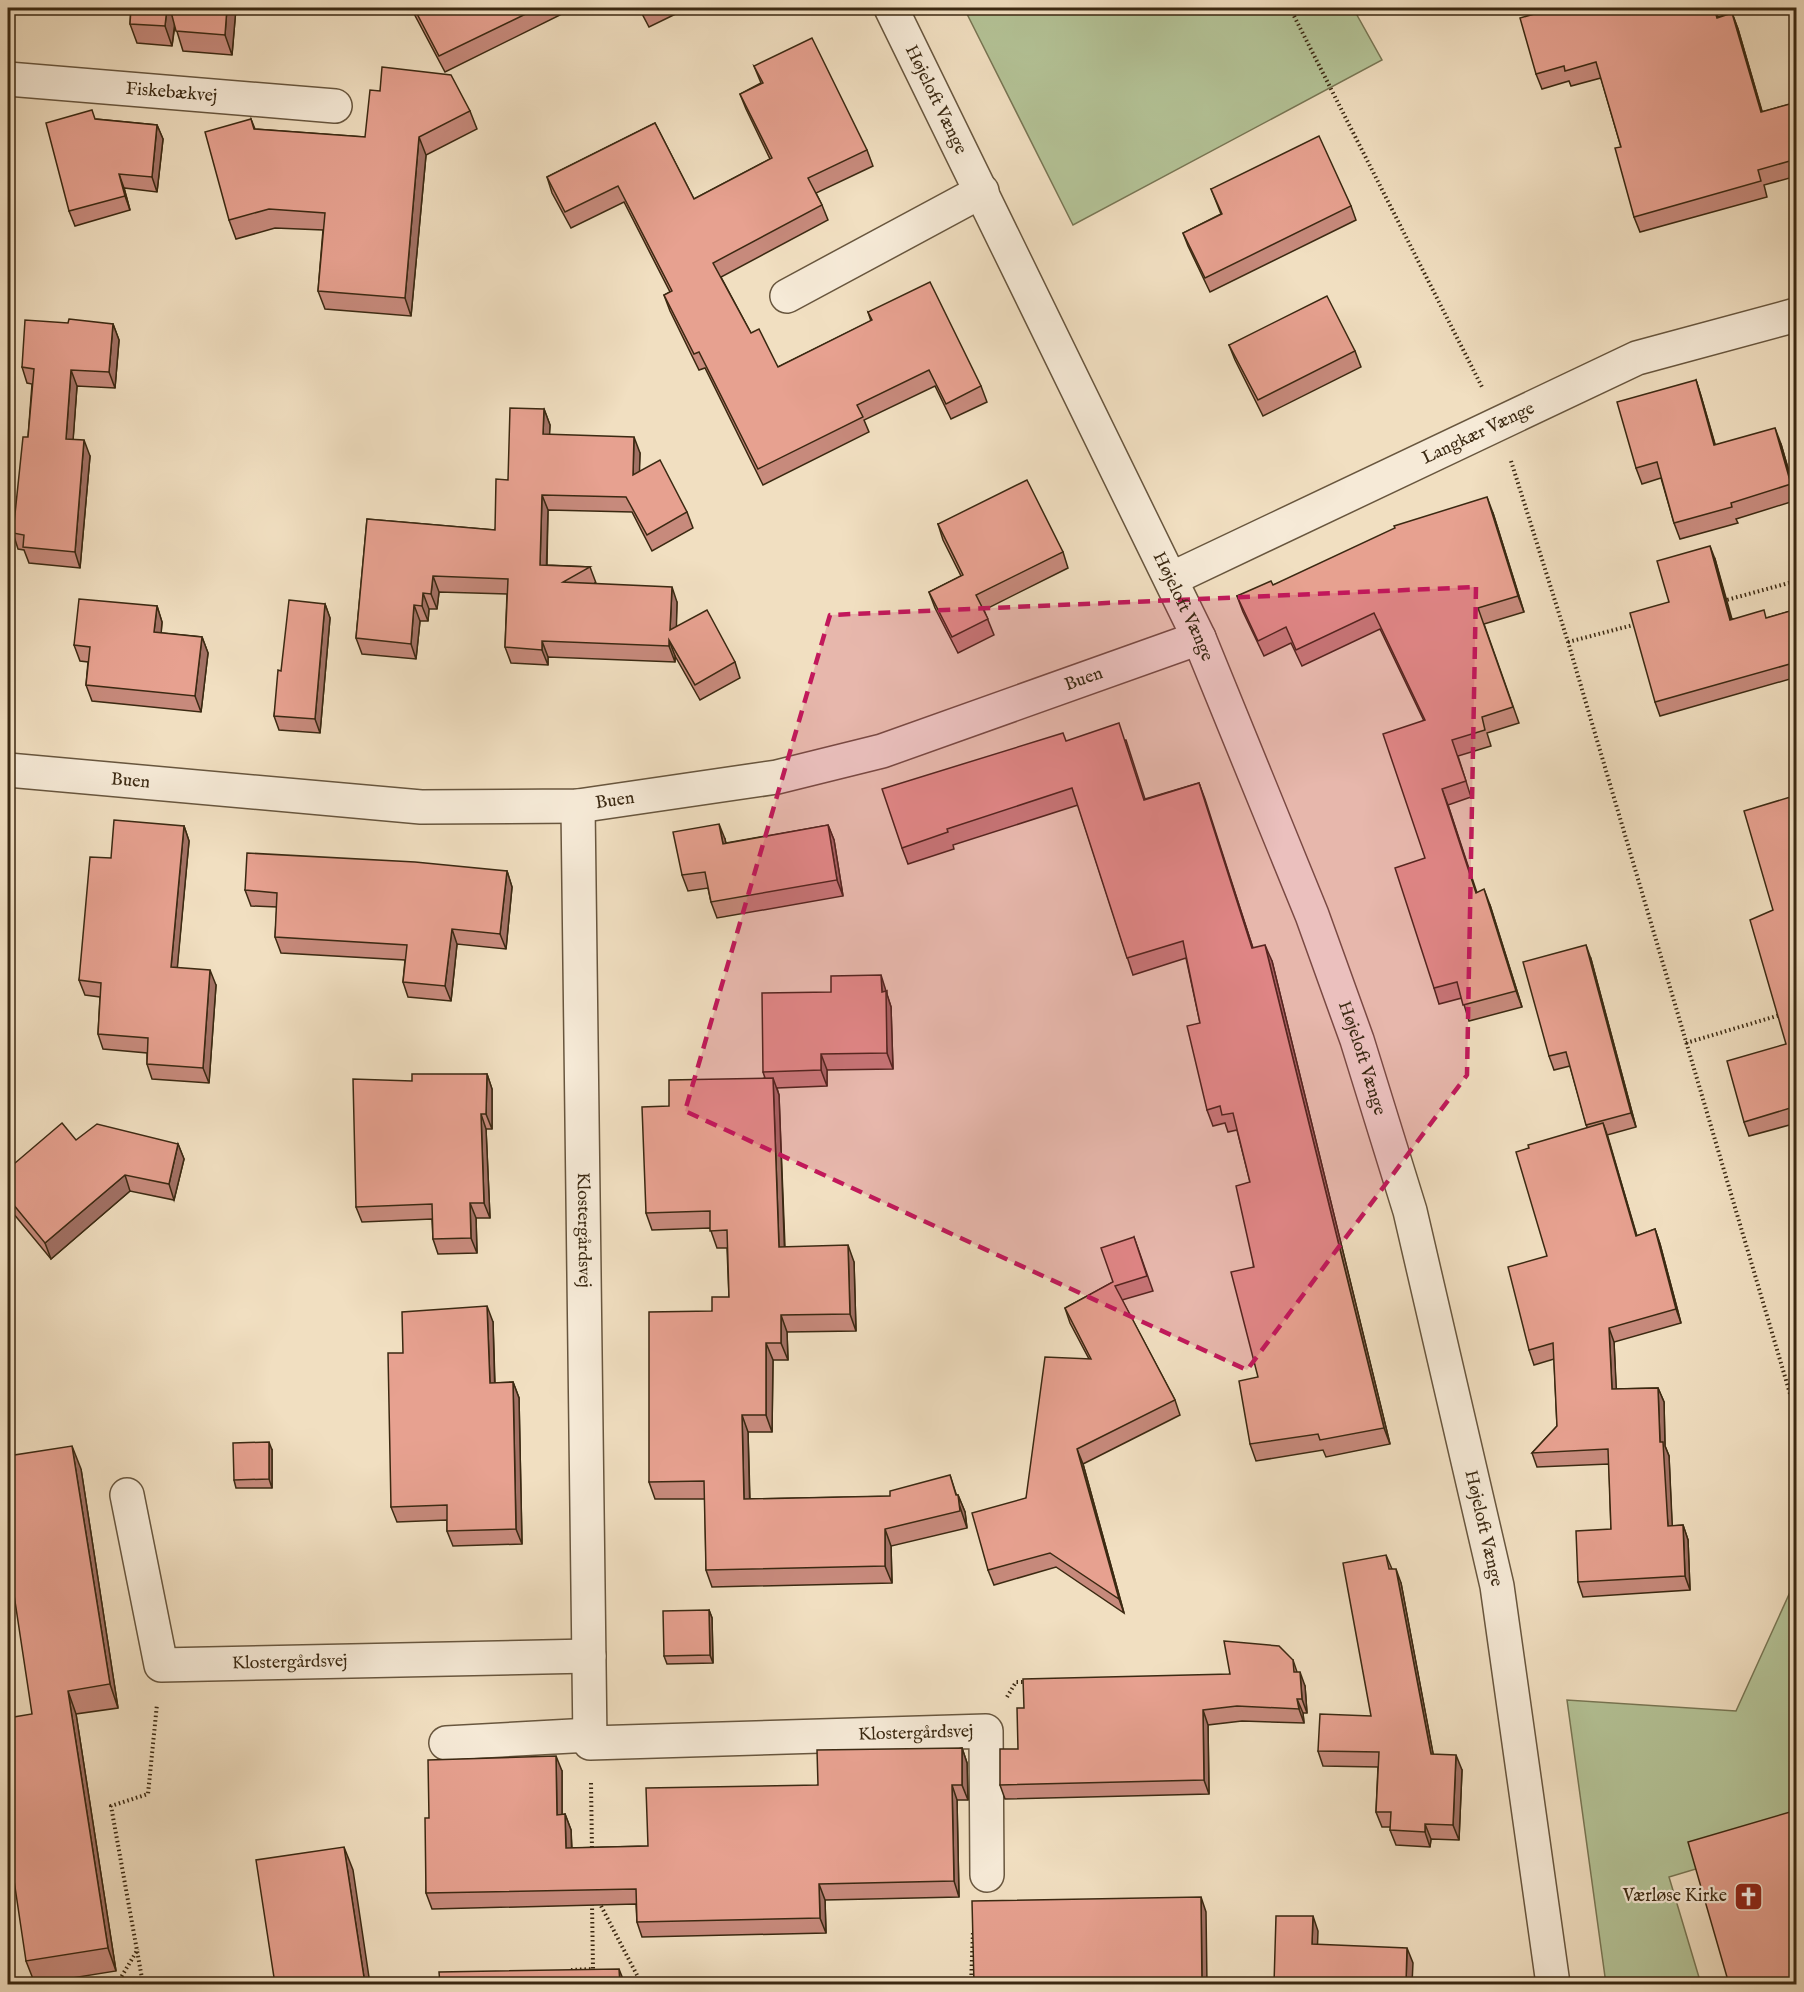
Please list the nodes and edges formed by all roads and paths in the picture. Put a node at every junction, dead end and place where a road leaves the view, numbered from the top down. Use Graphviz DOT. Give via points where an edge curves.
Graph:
graph roads {
  1 [pos="891,8"];
  2 [pos="1290,8"];
  3 [pos="8,79"];
  4 [pos="335,106"];
  5 [pos="982,191"];
  6 [pos="786,296"];
  7 [pos="1797,315"];
  8 [pos="1499,422"];
  9 [pos="1171,579"];
  10 [pos="1797,581"];
  11 [pos="1717,603"];
  12 [pos="1648,621"];
  13 [pos="1199,638"];
  14 [pos="1568,642"];
  15 [pos="8,770"];
  16 [pos="578,806"];
  17 [pos="1785,1014"];
  18 [pos="1686,1043"];
  19 [pos="1797,1414"];
  20 [pos="127,1495"];
  21 [pos="589,1656"];
  22 [pos="161,1665"];
  23 [pos="1039,1682"];
  24 [pos="986,1731"];
  25 [pos="590,1739"];
  26 [pos="446,1743"];
  27 [pos="592,1855"];
  28 [pos="987,1875"];
  29 [pos="138,1948"];
  30 [pos="560,1971"];
  31 [pos="447,1975"];
  32 [pos="117,1984"];
  33 [pos="143,1984"];
  34 [pos="426,1984"];
  35 [pos="638,1984"];
  36 [pos="970,1984"];
  37 [pos="1553,1984"];
  1 -- 5 [label="street, Højeloft Vænge"];
  2 -- 8 [label="path"];
  3 -- 4 [label="street, Fiskebækvej"];
  5 -- 6 [label="street"];
  5 -- 9 [label="street, Højeloft Vænge"];
  7 -- 8 [label="street, Langkær Vænge" via="1637,358"];
  8 -- 9 [label="street, Langkær Vænge"];
  8 -- 14 [label="path"];
  9 -- 13 [label="street, Højeloft Vænge"];
  10 -- 11 [label="path"];
  12 -- 14 [label="path"];
  13 -- 16 [label="street, Buen" via="882,751 777,777"];
  13 -- 37 [label="street, Højeloft Vænge" via="1312,915 1357,1040 1410,1211 1497,1586"];
  14 -- 18 [label="path"];
  15 -- 16 [label="street, Buen" via="422,807"];
  16 -- 21 [label="street, Klostergårdsvej"];
  17 -- 18 [label="path"];
  18 -- 19 [label="path"];
  20 -- 22 [label="street"];
  21 -- 22 [label="street, Klostergårdsvej"];
  21 -- 25 [label="street, Klostergårdsvej"];
  22 -- 29 [label="path" via="148,1794 111,1806"];
  23 -- 24 [label="path" via="1016,1682"];
  24 -- 25 [label="street, Klostergårdsvej"];
  24 -- 28 [label="street, Klostergårdsvej"];
  25 -- 26 [label="street"];
  25 -- 27 [label="path"];
  28 -- 36 [label="path" via="973,1923"];
  29 -- 32 [label="path"];
  29 -- 33 [label="path"];
  30 -- 35 [label="path" via="593,1969 595,1899 638,1977"];
  31 -- 34 [label="path"];
}
